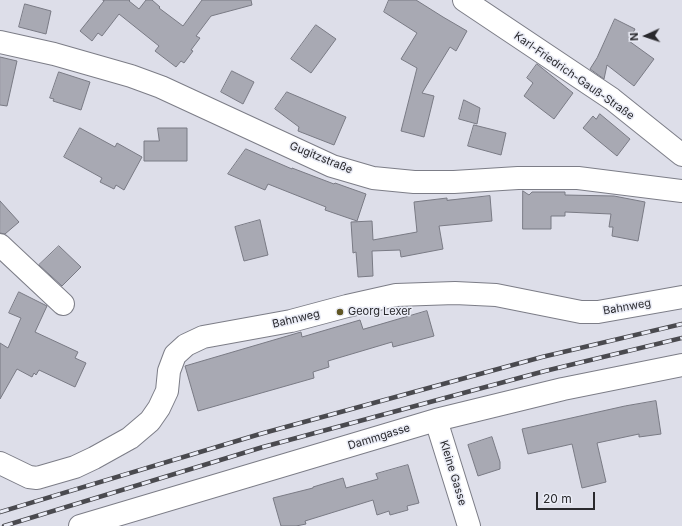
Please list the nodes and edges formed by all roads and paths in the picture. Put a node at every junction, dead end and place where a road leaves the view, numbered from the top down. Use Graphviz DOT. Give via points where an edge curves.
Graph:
graph roads {
  1 [pos="464,0"];
  2 [pos="0,42"];
  3 [pos="682,155"];
  4 [pos="682,191"];
  5 [pos="0,245"];
  6 [pos="682,297"];
  7 [pos="63,304"];
  8 [pos="682,365"];
  9 [pos="436,420"];
  10 [pos="0,464"];
  11 [pos="80,526"];
  12 [pos="469,526"];
  1 -- 3 [label="street, Karl-Friedrich-Gauß-Straße" via="612,100"];
  2 -- 4 [label="street, Gugitzstraße" via="131,76 161,87 332,166 373,178 414,182 578,178"];
  5 -- 7 [label="street"];
  6 -- 10 [label="street, Bahnweg" via="598,312 581,312 496,295 396,295 291,321 203,337 175,355 169,371 167,391 159,408 150,421 130,438 75,467 37,478"];
  8 -- 9 [label="street, Dammgasse" via="563,389"];
  9 -- 11 [label="street, Dammgasse"];
  9 -- 12 [label="street, Kleine Gasse"];
}
